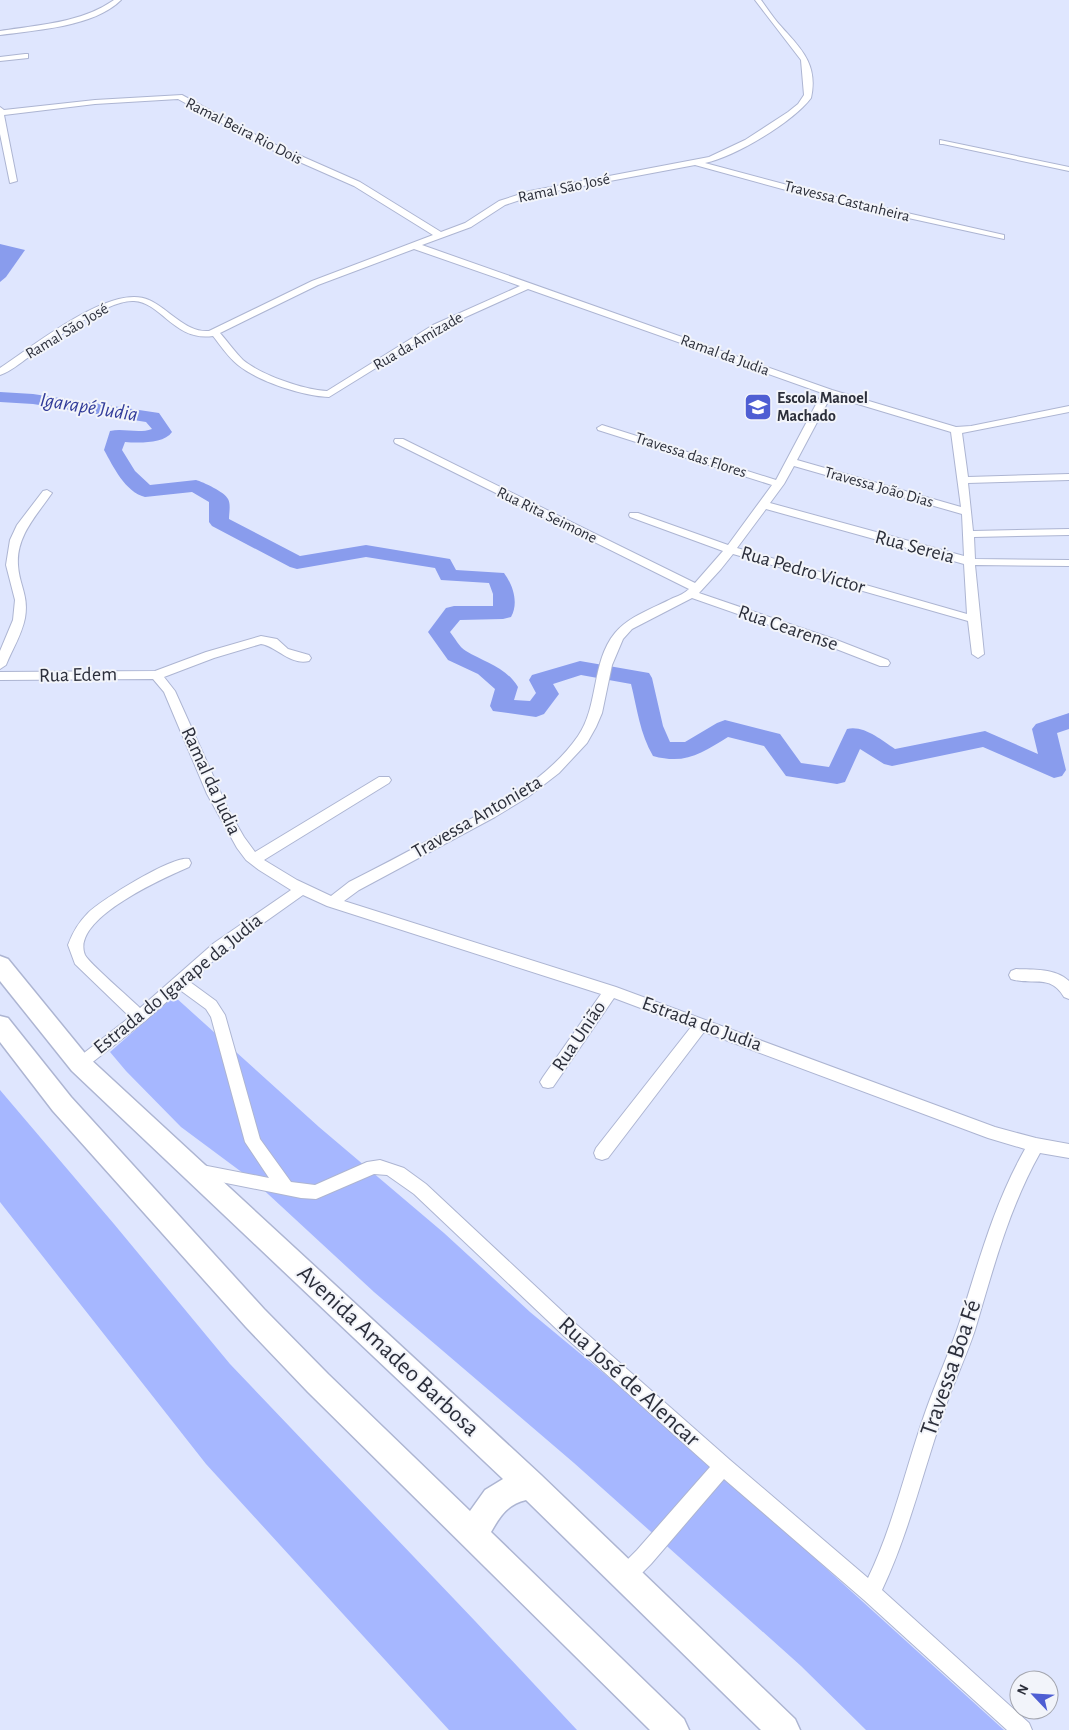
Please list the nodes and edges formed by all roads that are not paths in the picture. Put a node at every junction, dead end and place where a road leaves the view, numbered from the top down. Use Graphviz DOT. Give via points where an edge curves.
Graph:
graph roads {
  1 [pos="118,0"];
  2 [pos="758,0"];
  3 [pos="0,33"];
  4 [pos="24,56"];
  5 [pos="0,59"];
  6 [pos="0,112"];
  7 [pos="943,142"];
  8 [pos="694,162"];
  9 [pos="1069,169"];
  10 [pos="13,181"];
  11 [pos="439,235"];
  12 [pos="1001,237"];
  13 [pos="415,246"];
  14 [pos="528,286"];
  15 [pos="215,333"];
  16 [pos="0,372"];
  17 [pos="828,392"];
  18 [pos="1069,409"];
  19 [pos="602,428"];
  20 [pos="956,430"];
  21 [pos="399,441"];
  22 [pos="792,462"];
  23 [pos="1069,477"];
  24 [pos="962,480"];
  25 [pos="779,484"];
  26 [pos="47,493"];
  27 [pos="764,505"];
  28 [pos="967,512"];
  29 [pos="634,515"];
  30 [pos="1069,532"];
  31 [pos="969,534"];
  32 [pos="729,549"];
  33 [pos="971,562"];
  34 [pos="1069,563"];
  35 [pos="694,591"];
  36 [pos="973,618"];
  37 [pos="978,654"];
  38 [pos="305,658"];
  39 [pos="884,663"];
  40 [pos="0,664"];
  41 [pos="156,675"];
  42 [pos="0,676"];
  43 [pos="384,780"];
  44 [pos="254,859"];
  45 [pos="184,863"];
  46 [pos="302,889"];
  47 [pos="332,902"];
  48 [pos="0,965"];
  49 [pos="1016,974"];
  50 [pos="179,982"];
  51 [pos="610,991"];
  52 [pos="1069,994"];
  53 [pos="140,1017"];
  54 [pos="0,1025"];
  55 [pos="701,1025"];
  56 [pos="80,1064"];
  57 [pos="548,1082"];
  58 [pos="1036,1145"];
  59 [pos="1069,1151"];
  60 [pos="602,1153"];
  61 [pos="195,1170"];
  62 [pos="285,1187"];
  63 [pos="723,1466"];
  64 [pos="531,1485"];
  65 [pos="474,1534"];
  66 [pos="625,1576"];
  67 [pos="871,1594"];
  68 [pos="673,1730"];
  69 [pos="784,1730"];
  70 [pos="1022,1730"];
  1 -- 3 [label="street" via="106,8 68,21"];
  2 -- 8 [label="street, Ramal São José" via="796,45 805,62 807,98 769,129 740,146 722,155"];
  4 -- 5 [label="street"];
  6 -- 10 [label="street, Ramal Beira Rio Dois"];
  6 -- 11 [label="street, Ramal Beira Rio Dois" via="179,97 264,143 357,184"];
  7 -- 9 [label="street"];
  8 -- 11 [label="street, Ramal São José" via="532,193 502,203 468,225"];
  8 -- 12 [label="street, Travessa Castanheira" via="808,193"];
  11 -- 13 [label="street, Ramal São José"];
  13 -- 14 [label="street, Ramal da Judia"];
  13 -- 15 [label="street, Ramal São José" via="315,283"];
  14 -- 15 [label="street, Rua da Amizade" via="436,327 325,395 252,370"];
  14 -- 17 [label="street, Ramal da Judia"];
  15 -- 16 [label="street, Ramal São José" via="200,334 188,330 139,299 120,300 68,328"];
  17 -- 20 [label="street, Ramal da Judia"];
  17 -- 22 [label="street"];
  18 -- 20 [label="street, Ramal da Judia"];
  19 -- 25 [label="street, Travessa das Flores"];
  20 -- 24 [label="street"];
  21 -- 35 [label="street, Rua Rita Seimone"];
  22 -- 25 [label="street"];
  22 -- 28 [label="street, Travessa João Dias"];
  23 -- 24 [label="street"];
  24 -- 28 [label="street"];
  25 -- 27 [label="street"];
  26 -- 40 [label="street" via="16,540 12,565 21,600 19,620"];
  27 -- 32 [label="street"];
  27 -- 33 [label="street, Rua Sereia"];
  28 -- 31 [label="street"];
  29 -- 32 [label="street, Rua Pedro Victor"];
  30 -- 31 [label="street"];
  31 -- 33 [label="street"];
  32 -- 35 [label="street"];
  32 -- 36 [label="street, Rua Pedro Victor"];
  33 -- 34 [label="street, Rua Sereia"];
  33 -- 36 [label="street"];
  35 -- 39 [label="street, Rua Cearense"];
  35 -- 47 [label="street, Travessa Antonieta" via="628,626 620,634 611,649 596,713 583,739 546,778 511,803 354,886"];
  36 -- 37 [label="street"];
  38 -- 41 [label="street" via="284,652 273,642 261,640 210,654"];
  41 -- 42 [label="street, Rua Edem"];
  41 -- 44 [label="street, Ramal da Judia" via="169,691 222,811 242,846"];
  43 -- 44 [label="street"];
  44 -- 46 [label="street, Ramal da Judia"];
  45 -- 53 [label="street" via="119,896 85,925 76,941 76,955 80,960"];
  46 -- 47 [label="street, Ramal da Judia"];
  46 -- 50 [label="street, Estrada do Igarape da Judia" via="218,947"];
  47 -- 51 [label="street, Estrada do Judia"];
  48 -- 56 [label="main road, Avenida Amadeo Barbosa"];
  49 -- 52 [label="street" via="1056,978 1066,985"];
  50 -- 53 [label="street, Estrada do Igarape da Judia"];
  50 -- 62 [label="street" via="211,1005 218,1015 253,1142"];
  51 -- 55 [label="street, Estrada do Judia"];
  51 -- 57 [label="street, Rua União"];
  53 -- 56 [label="street, Estrada do Igarape da Judia"];
  54 -- 65 [label="main road" via="62,1104 255,1318"];
  55 -- 58 [label="street, Estrada do Judia" via="941,1114"];
  55 -- 60 [label="street"];
  56 -- 61 [label="main road, Avenida Amadeo Barbosa"];
  58 -- 59 [label="street, Estrada do Judia"];
  58 -- 67 [label="street, Travessa Boa Fé" via="1000,1219 963,1339 935,1410 890,1552"];
  61 -- 62 [label="street, Rua José de Alencar"];
  61 -- 64 [label="main road, Avenida Amadeo Barbosa"];
  62 -- 63 [label="street, Rua José de Alencar" via="316,1192 373,1167 383,1166 398,1172"];
  63 -- 66 [label="street"];
  63 -- 67 [label="street, Rua José de Alencar"];
  64 -- 65 [label="main road" via="508,1490 496,1497"];
  64 -- 66 [label="main road, Avenida Amadeo Barbosa"];
  65 -- 68 [label="main road"];
  66 -- 69 [label="main road, Avenida Amadeo Barbosa"];
  67 -- 70 [label="street, Rua José de Alencar"];
}
